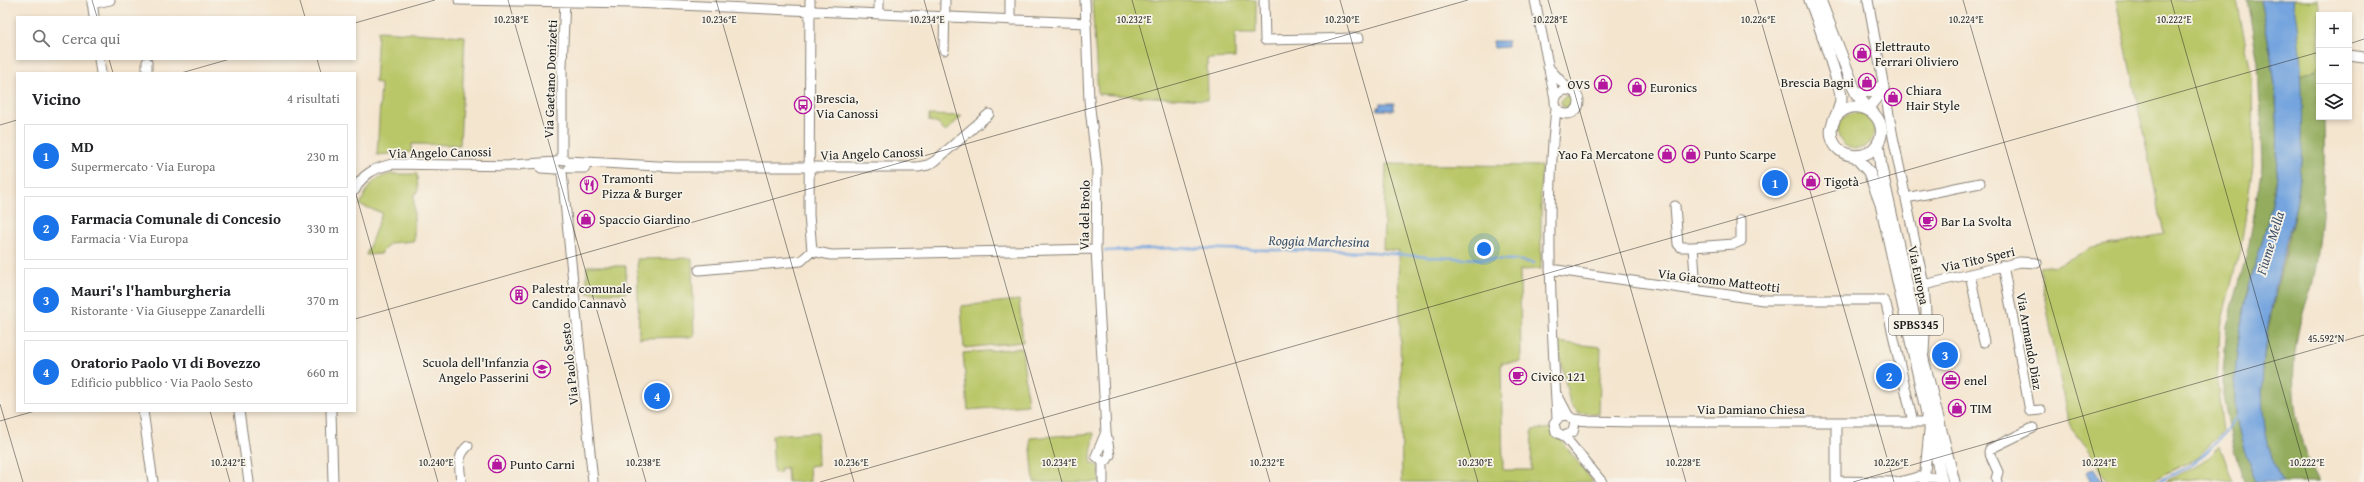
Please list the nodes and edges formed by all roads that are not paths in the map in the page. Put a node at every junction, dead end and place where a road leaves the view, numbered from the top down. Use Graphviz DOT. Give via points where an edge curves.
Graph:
graph roads {
  1 [pos="110,0"];
  2 [pos="459,0"];
  3 [pos="810,0"];
  4 [pos="879,0"];
  5 [pos="945,0"];
  6 [pos="1010,0"];
  7 [pos="1085,0"];
  8 [pos="1264,0"];
  9 [pos="1535,0"];
  10 [pos="1810,0"];
  11 [pos="1820,0"];
  12 [pos="1868,0"];
  13 [pos="496,1"];
  14 [pos="565,1"];
  15 [pos="92,2"];
  16 [pos="634,2"];
  17 [pos="743,4"];
  18 [pos="810,10"];
  19 [pos="880,14"];
  20 [pos="94,16"];
  21 [pos="945,17"];
  22 [pos="1010,20"];
  23 [pos="1087,23"];
  24 [pos="1360,38"];
  25 [pos="944,50"];
  26 [pos="2352,55"];
  27 [pos="2364,57"];
  28 [pos="99,60"];
  29 [pos="146,62"];
  30 [pos="1547,66"];
  31 [pos="101,72"];
  32 [pos="147,72"];
  33 [pos="1884,83"];
  34 [pos="1568,90"];
  35 [pos="1856,93"];
  36 [pos="1556,104"];
  37 [pos="1888,110"];
  38 [pos="1871,111"];
  39 [pos="989,114"];
  40 [pos="1567,114"];
  41 [pos="1834,119"];
  42 [pos="1553,136"];
  43 [pos="1893,137"];
  44 [pos="1879,140"];
  45 [pos="1855,156"];
  46 [pos="562,165"];
  47 [pos="810,167"];
  48 [pos="1980,183"];
  49 [pos="356,188"];
  50 [pos="1906,198"];
  51 [pos="1674,206"];
  52 [pos="1741,220"];
  53 [pos="1693,247"];
  54 [pos="811,248"];
  55 [pos="1096,249"];
  56 [pos="2037,263"];
  57 [pos="2003,265"];
  58 [pos="1550,269"];
  59 [pos="699,270"];
  60 [pos="1970,274"];
  61 [pos="1924,285"];
  62 [pos="1696,290"];
  63 [pos="1984,342"];
  64 [pos="1924,363"];
  65 [pos="1556,391"];
  66 [pos="2041,410"];
  67 [pos="143,412"];
  68 [pos="239,412"];
  69 [pos="331,412"];
  70 [pos="1557,418"];
  71 [pos="1836,422"];
  72 [pos="1913,422"];
  73 [pos="1573,423"];
  74 [pos="1929,425"];
  75 [pos="2033,428"];
  76 [pos="1564,436"];
  77 [pos="468,446"];
  78 [pos="1579,455"];
  79 [pos="1924,480"];
  80 [pos="1941,480"];
  81 [pos="153,482"];
  82 [pos="249,482"];
  83 [pos="333,482"];
  84 [pos="461,482"];
  85 [pos="593,482"];
  86 [pos="1104,482"];
  87 [pos="1602,482"];
  88 [pos="1894,482"];
  89 [pos="1899,482"];
  90 [pos="1954,482"];
  91 [pos="1997,482"];
  1 -- 15 [label="street"];
  2 -- 13 [label="street"];
  3 -- 18 [label="street, Via Angelo Canossi"];
  4 -- 19 [label="street"];
  5 -- 21 [label="street"];
  6 -- 22 [label="street"];
  7 -- 23 [label="street, Via del Brolo"];
  8 -- 24 [label="street" via="1265,40"];
  9 -- 30 [label="street"];
  10 -- 41 [label="main road, Via Europa / SPBS345" via="1842,97"];
  11 -- 35 [label="main road, Via Europa / SPBS345"];
  12 -- 33 [label="street"];
  13 -- 14 [label="street"];
  14 -- 16 [label="street"];
  14 -- 46 [label="street, Via Gaetano Donizetti"];
  15 -- 20 [label="street"];
  16 -- 17 [label="street"];
  17 -- 18 [label="street"];
  18 -- 19 [label="street"];
  18 -- 47 [label="street, Via Angelo Canossi"];
  19 -- 21 [label="street"];
  21 -- 22 [label="street"];
  21 -- 25 [label="street"];
  22 -- 23 [label="street"];
  23 -- 55 [label="street, Via del Brolo" via="1089,100 1098,168"];
  26 -- 27 [label="street"];
  28 -- 31 [label="street"];
  29 -- 32 [label="street"];
  30 -- 34 [label="street"];
  30 -- 36 [label="street"];
  33 -- 35 [label="street" via="1872,92"];
  33 -- 37 [label="street"];
  33 -- 38 [label="street"];
  34 -- 36 [label="street" via="1561,91"];
  34 -- 40 [label="street" via="1578,95 1579,104 1574,112"];
  35 -- 38 [label="main road, Via Europa / SPBS345"];
  36 -- 40 [label="street"];
  36 -- 42 [label="street"];
  37 -- 38 [label="street"];
  37 -- 43 [label="street"];
  38 -- 41 [label="main road" via="1852,107 1842,111"];
  38 -- 44 [label="main road, Via Europa / SPBS345" via="1879,122"];
  39 -- 47 [label="street, Via Angelo Canossi" via="928,165"];
  40 -- 42 [label="street"];
  41 -- 45 [label="main road, Via Europa / SPBS345" via="1831,132 1834,144 1845,154"];
  42 -- 58 [label="street"];
  43 -- 44 [label="street"];
  43 -- 50 [label="street"];
  44 -- 45 [label="main road" via="1870,152"];
  44 -- 64 [label="main road, Via Europa / SPBS345" via="1881,168"];
  45 -- 74 [label="main road, Via Europa / SPBS345" via="1868,172 1881,204"];
  46 -- 47 [label="street, Via Angelo Canossi"];
  46 -- 49 [label="street, Via Angelo Canossi" via="392,164 376,168 364,176"];
  46 -- 85 [label="street, Via Paolo Sesto"];
  47 -- 54 [label="street"];
  48 -- 50 [label="street"];
  50 -- 61 [label="street"];
  51 -- 53 [label="street" via="1678,244 1682,247"];
  52 -- 53 [label="street" via="1741,241 1734,244"];
  53 -- 62 [label="street"];
  54 -- 55 [label="street" via="831,255"];
  54 -- 59 [label="street" via="801,261"];
  55 -- 86 [label="street, Via del Brolo" via="1106,432 1096,456 1103,461"];
  56 -- 57 [label="street, Via Tito Speri"];
  57 -- 60 [label="street, Via Tito Speri"];
  57 -- 66 [label="street, Via Armando Diaz" via="2030,411"];
  58 -- 62 [label="street, Via Giacomo Matteotti"];
  58 -- 65 [label="street"];
  60 -- 61 [label="street, Via Tito Speri"];
  60 -- 63 [label="street"];
  61 -- 64 [label="street"];
  62 -- 72 [label="street, Via Giacomo Matteotti" via="1772,301 1883,300"];
  64 -- 90 [label="main road, Via Europa / SPBS345"];
  65 -- 70 [label="street"];
  65 -- 73 [label="street"];
  67 -- 81 [label="street"];
  68 -- 82 [label="street"];
  69 -- 83 [label="street"];
  70 -- 73 [label="street"];
  70 -- 76 [label="street" via="1556,432"];
  71 -- 72 [label="street, Via Damiano Chiesa"];
  71 -- 73 [label="street, Via Damiano Chiesa"];
  71 -- 88 [label="street" via="1836,481"];
  72 -- 74 [label="street"];
  73 -- 76 [label="street"];
  73 -- 78 [label="street"];
  74 -- 79 [label="street"];
  74 -- 80 [label="main road, Via Europa / SPBS345"];
  75 -- 91 [label="street" via="1990,449 1998,472"];
  76 -- 78 [label="street"];
  77 -- 84 [label="street" via="459,458"];
  78 -- 87 [label="street"];
  79 -- 80 [label="street"];
  79 -- 89 [label="street"];
}
